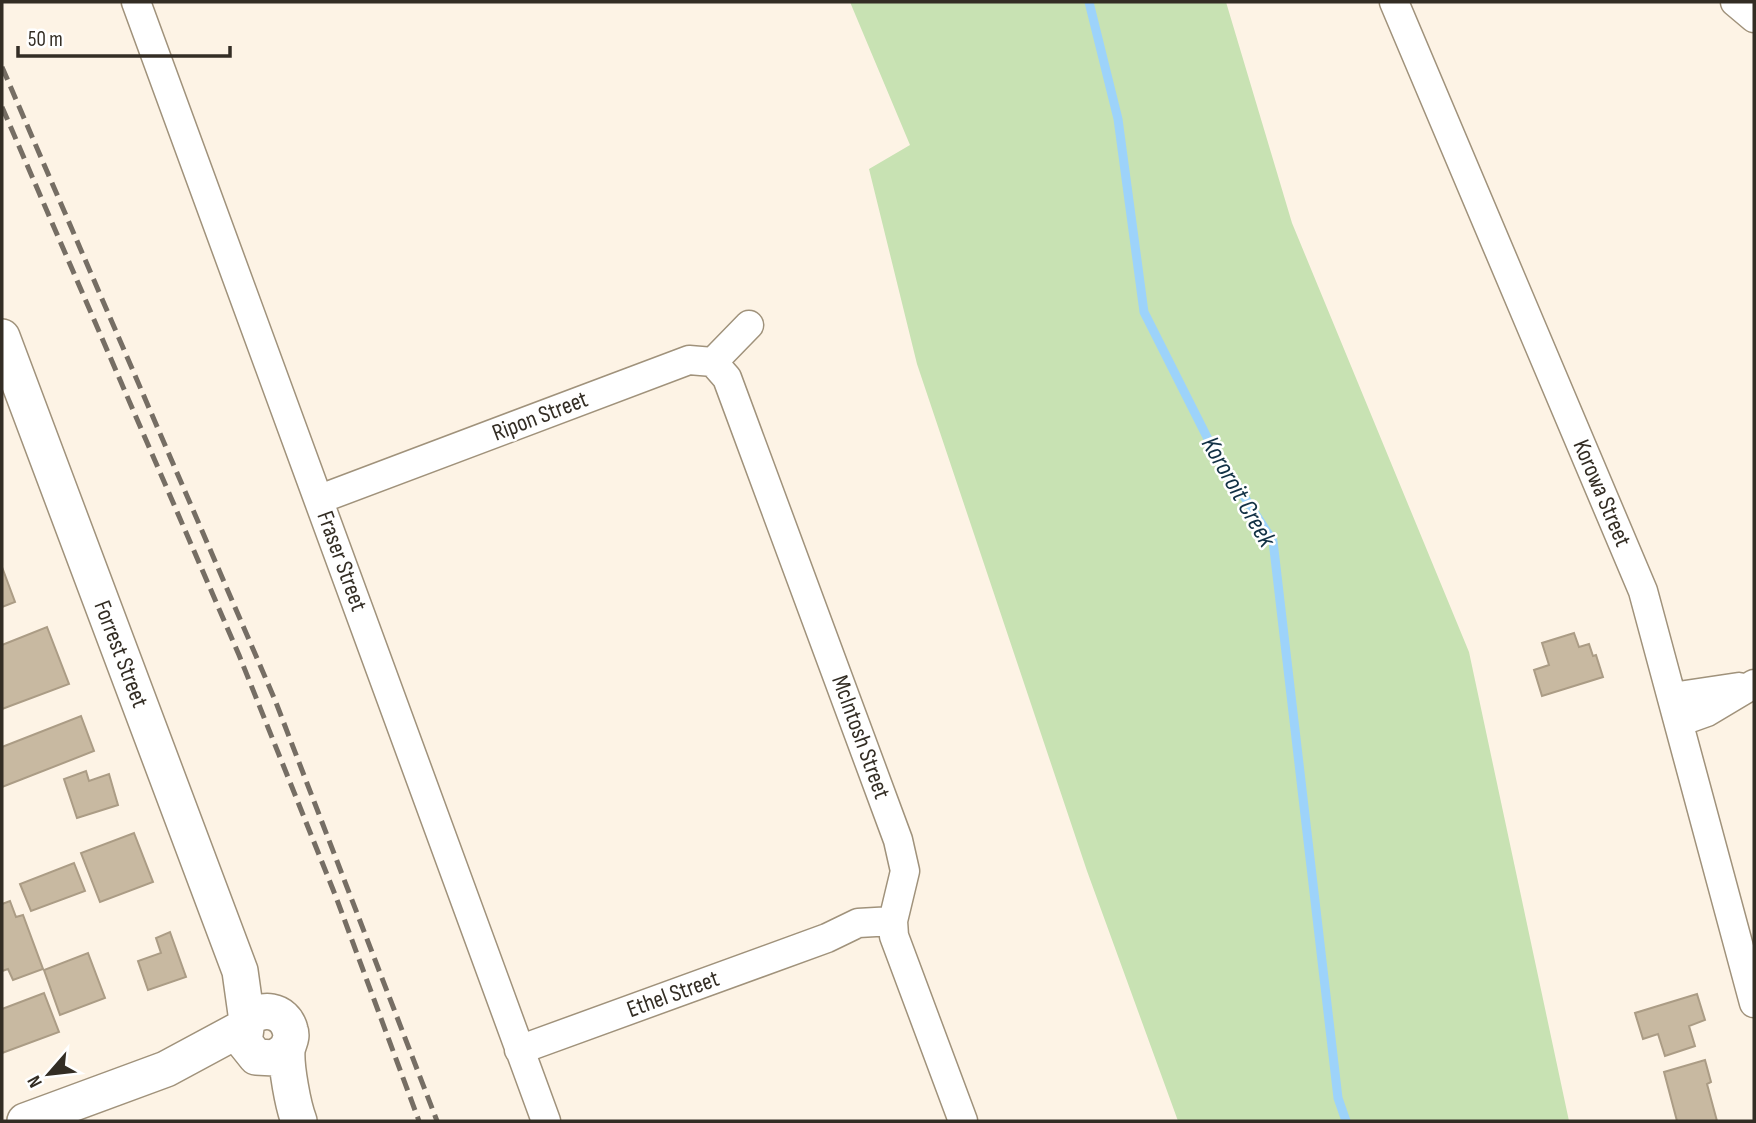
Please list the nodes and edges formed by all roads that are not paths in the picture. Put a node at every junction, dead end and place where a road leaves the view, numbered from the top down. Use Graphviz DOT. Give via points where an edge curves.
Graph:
graph roads {
  1 [pos="136,2"];
  2 [pos="1394,2"];
  3 [pos="1735,2"];
  4 [pos="1754,18"];
  5 [pos="749,325"];
  6 [pos="2,337"];
  7 [pos="713,362"];
  8 [pos="320,499"];
  9 [pos="1752,685"];
  10 [pos="1675,710"];
  11 [pos="894,929"];
  12 [pos="1754,1003"];
  13 [pos="260,1037"];
  14 [pos="519,1050"];
  15 [pos="298,1118"];
  16 [pos="25,1121"];
  17 [pos="546,1121"];
  18 [pos="963,1121"];
  1 -- 8 [label="street, Fraser Street"];
  2 -- 10 [label="street, Korowa Street" via="1643,591"];
  3 -- 4 [label="street"];
  5 -- 7 [label="street"];
  6 -- 13 [label="street, Forrest Street" via="240,971"];
  7 -- 8 [label="street, Ripon Street" via="689,360"];
  7 -- 11 [label="street, McIntosh Street" via="727,378 898,840 905,871"];
  8 -- 14 [label="street, Fraser Street"];
  9 -- 10 [label="street"];
  10 -- 12 [label="street, Korowa Street"];
  11 -- 14 [label="street, Ethel Street" via="827,938"];
  11 -- 18 [label="street"];
  13 -- 15 [label="street, Forrest Street"];
  13 -- 16 [label="street"];
  14 -- 17 [label="street, Fraser Street"];
}
